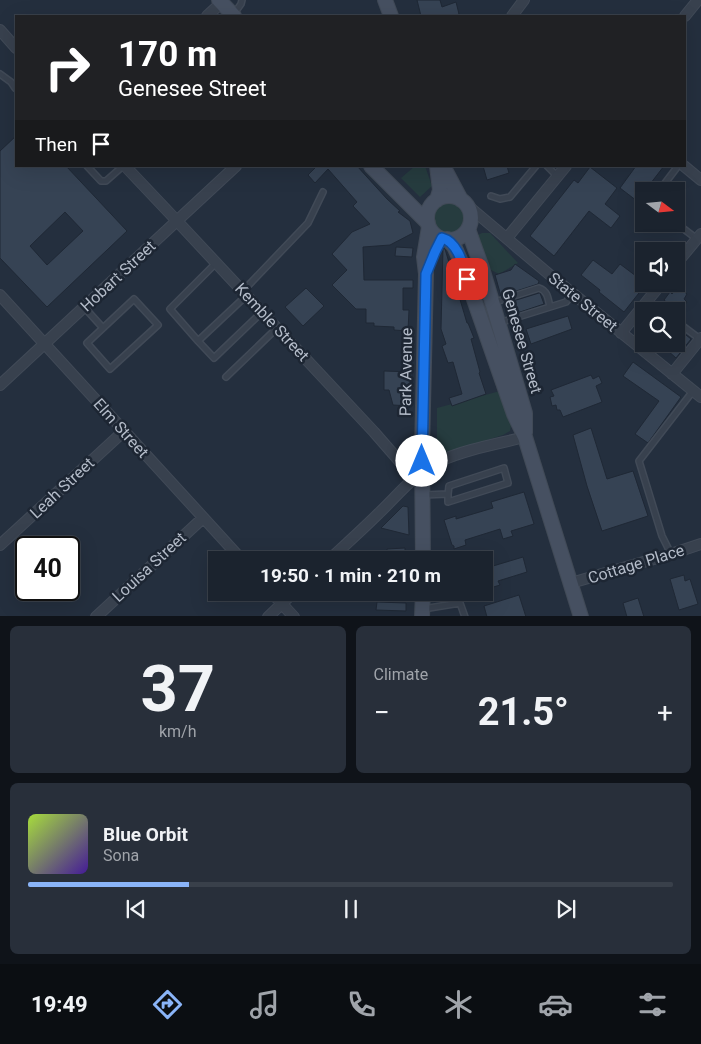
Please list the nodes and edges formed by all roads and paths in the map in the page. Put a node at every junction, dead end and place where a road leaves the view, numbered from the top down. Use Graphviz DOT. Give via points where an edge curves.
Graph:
graph roads {
  1 [pos="242,0"];
  2 [pos="385,0"];
  3 [pos="524,0"];
  4 [pos="698,0"];
  5 [pos="220,1"];
  6 [pos="208,15"];
  7 [pos="233,15"];
  8 [pos="235,15"];
  9 [pos="390,15"];
  10 [pos="513,15"];
  11 [pos="686,15"];
  12 [pos="0,30"];
  13 [pos="15,47"];
  14 [pos="0,74"];
  15 [pos="15,87"];
  16 [pos="88,167"];
  17 [pos="123,167"];
  18 [pos="125,167"];
  19 [pos="235,167"];
  20 [pos="372,167"];
  21 [pos="437,167"];
  22 [pos="444,167"];
  23 [pos="535,167"];
  24 [pos="547,167"];
  25 [pos="565,167"];
  26 [pos="677,167"];
  27 [pos="685,167"];
  28 [pos="558,176"];
  29 [pos="701,180"];
  30 [pos="666,182"];
  31 [pos="390,186"];
  32 [pos="323,192"];
  33 [pos="491,196"];
  34 [pos="436,200"];
  35 [pos="464,202"];
  36 [pos="177,221"];
  37 [pos="429,225"];
  38 [pos="491,225"];
  39 [pos="468,228"];
  40 [pos="685,228"];
  41 [pos="699,236"];
  42 [pos="507,238"];
  43 [pos="444,239"];
  44 [pos="685,253"];
  45 [pos="216,263"];
  46 [pos="426,274"];
  47 [pos="654,292"];
  48 [pos="245,294"];
  49 [pos="573,294"];
  50 [pos="0,295"];
  51 [pos="647,301"];
  52 [pos="492,303"];
  53 [pos="84,307"];
  54 [pos="550,307"];
  55 [pos="262,312"];
  56 [pos="498,323"];
  57 [pos="685,327"];
  58 [pos="102,328"];
  59 [pos="277,328"];
  60 [pos="621,333"];
  61 [pos="701,338"];
  62 [pos="198,341"];
  63 [pos="44,344"];
  64 [pos="672,374"];
  65 [pos="226,377"];
  66 [pos="0,385"];
  67 [pos="697,394"];
  68 [pos="124,432"];
  69 [pos="525,437"];
  70 [pos="422,472"];
  71 [pos="448,494"];
  72 [pos="423,496"];
  73 [pos="203,518"];
  74 [pos="701,544"];
  75 [pos="0,545"];
  76 [pos="234,551"];
  77 [pos="339,551"];
  78 [pos="423,551"];
  79 [pos="671,554"];
  80 [pos="571,583"];
  81 [pos="279,601"];
  82 [pos="285,601"];
  83 [pos="282,604"];
  84 [pos="422,613"];
  85 [pos="96,616"];
  86 [pos="268,616"];
  87 [pos="294,616"];
  88 [pos="465,616"];
  89 [pos="581,616"];
  1 -- 8 [label="lane"];
  2 -- 9 [label="main road"];
  3 -- 10 [label="street"];
  4 -- 11 [label="street"];
  5 -- 6 [label="street"];
  5 -- 7 [label="main road"];
  12 -- 13 [label="street"];
  14 -- 15 [label="lane"];
  16 -- 17 [label="lane" via="101,181"];
  18 -- 36 [label="street, Kemble Street"];
  19 -- 36 [label="street, Hobart Street"];
  20 -- 31 [label="main road"];
  21 -- 34 [label="main road" via="440,190"];
  22 -- 35 [label="main road"];
  23 -- 33 [label="lane" via="510,197 500,199"];
  24 -- 28 [label="lane"];
  25 -- 28 [label="street"];
  26 -- 30 [label="lane"];
  27 -- 29 [label="street"];
  28 -- 42 [label="street"];
  31 -- 34 [label="main road" via="424,204"];
  31 -- 37 [label="main road"];
  32 -- 48 [label="lane" via="308,223"];
  34 -- 35 [label="main road" via="449,196"];
  34 -- 37 [label="main road" via="428,211"];
  35 -- 38 [label="street, State Street"];
  35 -- 39 [label="main road" via="470,212"];
  36 -- 45 [label="street, Kemble Street"];
  36 -- 53 [label="street, Hobart Street"];
  37 -- 43 [label="main road" via="437,236"];
  37 -- 46 [label="main road, Park Avenue" via="424,257"];
  38 -- 39 [label="street" via="475,222"];
  38 -- 42 [label="street, State Street"];
  39 -- 43 [label="main road" via="459,237"];
  39 -- 52 [label="main road, Genesee Street"];
  40 -- 41 [label="lane"];
  41 -- 44 [label="street"];
  42 -- 49 [label="street, State Street"];
  43 -- 46 [label="main road, Park Avenue"];
  43 -- 69 [label="main road, Genesee Street" via="454,246 461,262"];
  45 -- 48 [label="street, Kemble Street"];
  45 -- 62 [label="lane" via="170,309"];
  46 -- 70 [label="main road, Park Avenue"];
  47 -- 51 [label="street"];
  48 -- 55 [label="street, Kemble Street"];
  48 -- 62 [label="lane"];
  49 -- 54 [label="lane" via="566,302"];
  49 -- 60 [label="street, State Street"];
  50 -- 63 [label="street, Elm Street"];
  51 -- 60 [label="street"];
  52 -- 54 [label="lane" via="539,288 546,293"];
  52 -- 56 [label="main road, Genesee Street"];
  53 -- 58 [label="lane"];
  53 -- 63 [label="street, Hobart Street"];
  54 -- 56 [label="lane"];
  55 -- 59 [label="street, Kemble Street"];
  55 -- 62 [label="lane" via="214,358"];
  56 -- 69 [label="main road, Genesee Street" via="525,413"];
  57 -- 61 [label="lane"];
  58 -- 58 [label="lane" via="86,343 110,369 158,325 134,299"];
  59 -- 65 [label="lane"];
  59 -- 70 [label="street, Kemble Street" via="401,463"];
  60 -- 64 [label="street, State Street"];
  61 -- 64 [label="street"];
  63 -- 66 [label="street, Hobart Street"];
  63 -- 68 [label="street, Elm Street"];
  64 -- 67 [label="street, State Street"];
  67 -- 79 [label="lane" via="639,461 662,536"];
  68 -- 73 [label="street, Elm Street"];
  68 -- 75 [label="street, Leah Street"];
  69 -- 70 [label="street" via="442,460"];
  69 -- 80 [label="main road, Genesee Street"];
  70 -- 72 [label="main road, Park Avenue"];
  70 -- 77 [label="street"];
  71 -- 71 [label="lane" via="448,502 508,483 504,468 449,486"];
  71 -- 72 [label="lane"];
  72 -- 78 [label="main road, Park Avenue"];
  73 -- 76 [label="street, Elm Street"];
  73 -- 85 [label="street, Louisa Street"];
  74 -- 79 [label="street, Cottage Place"];
  79 -- 80 [label="street, Cottage Place"];
  80 -- 89 [label="main road, Genesee Street"];
  81 -- 83 [label="street"];
  82 -- 83 [label="street"];
  83 -- 86 [label="street"];
  83 -- 87 [label="street"];
  84 -- 88 [label="lane" via="460,603"];
}
